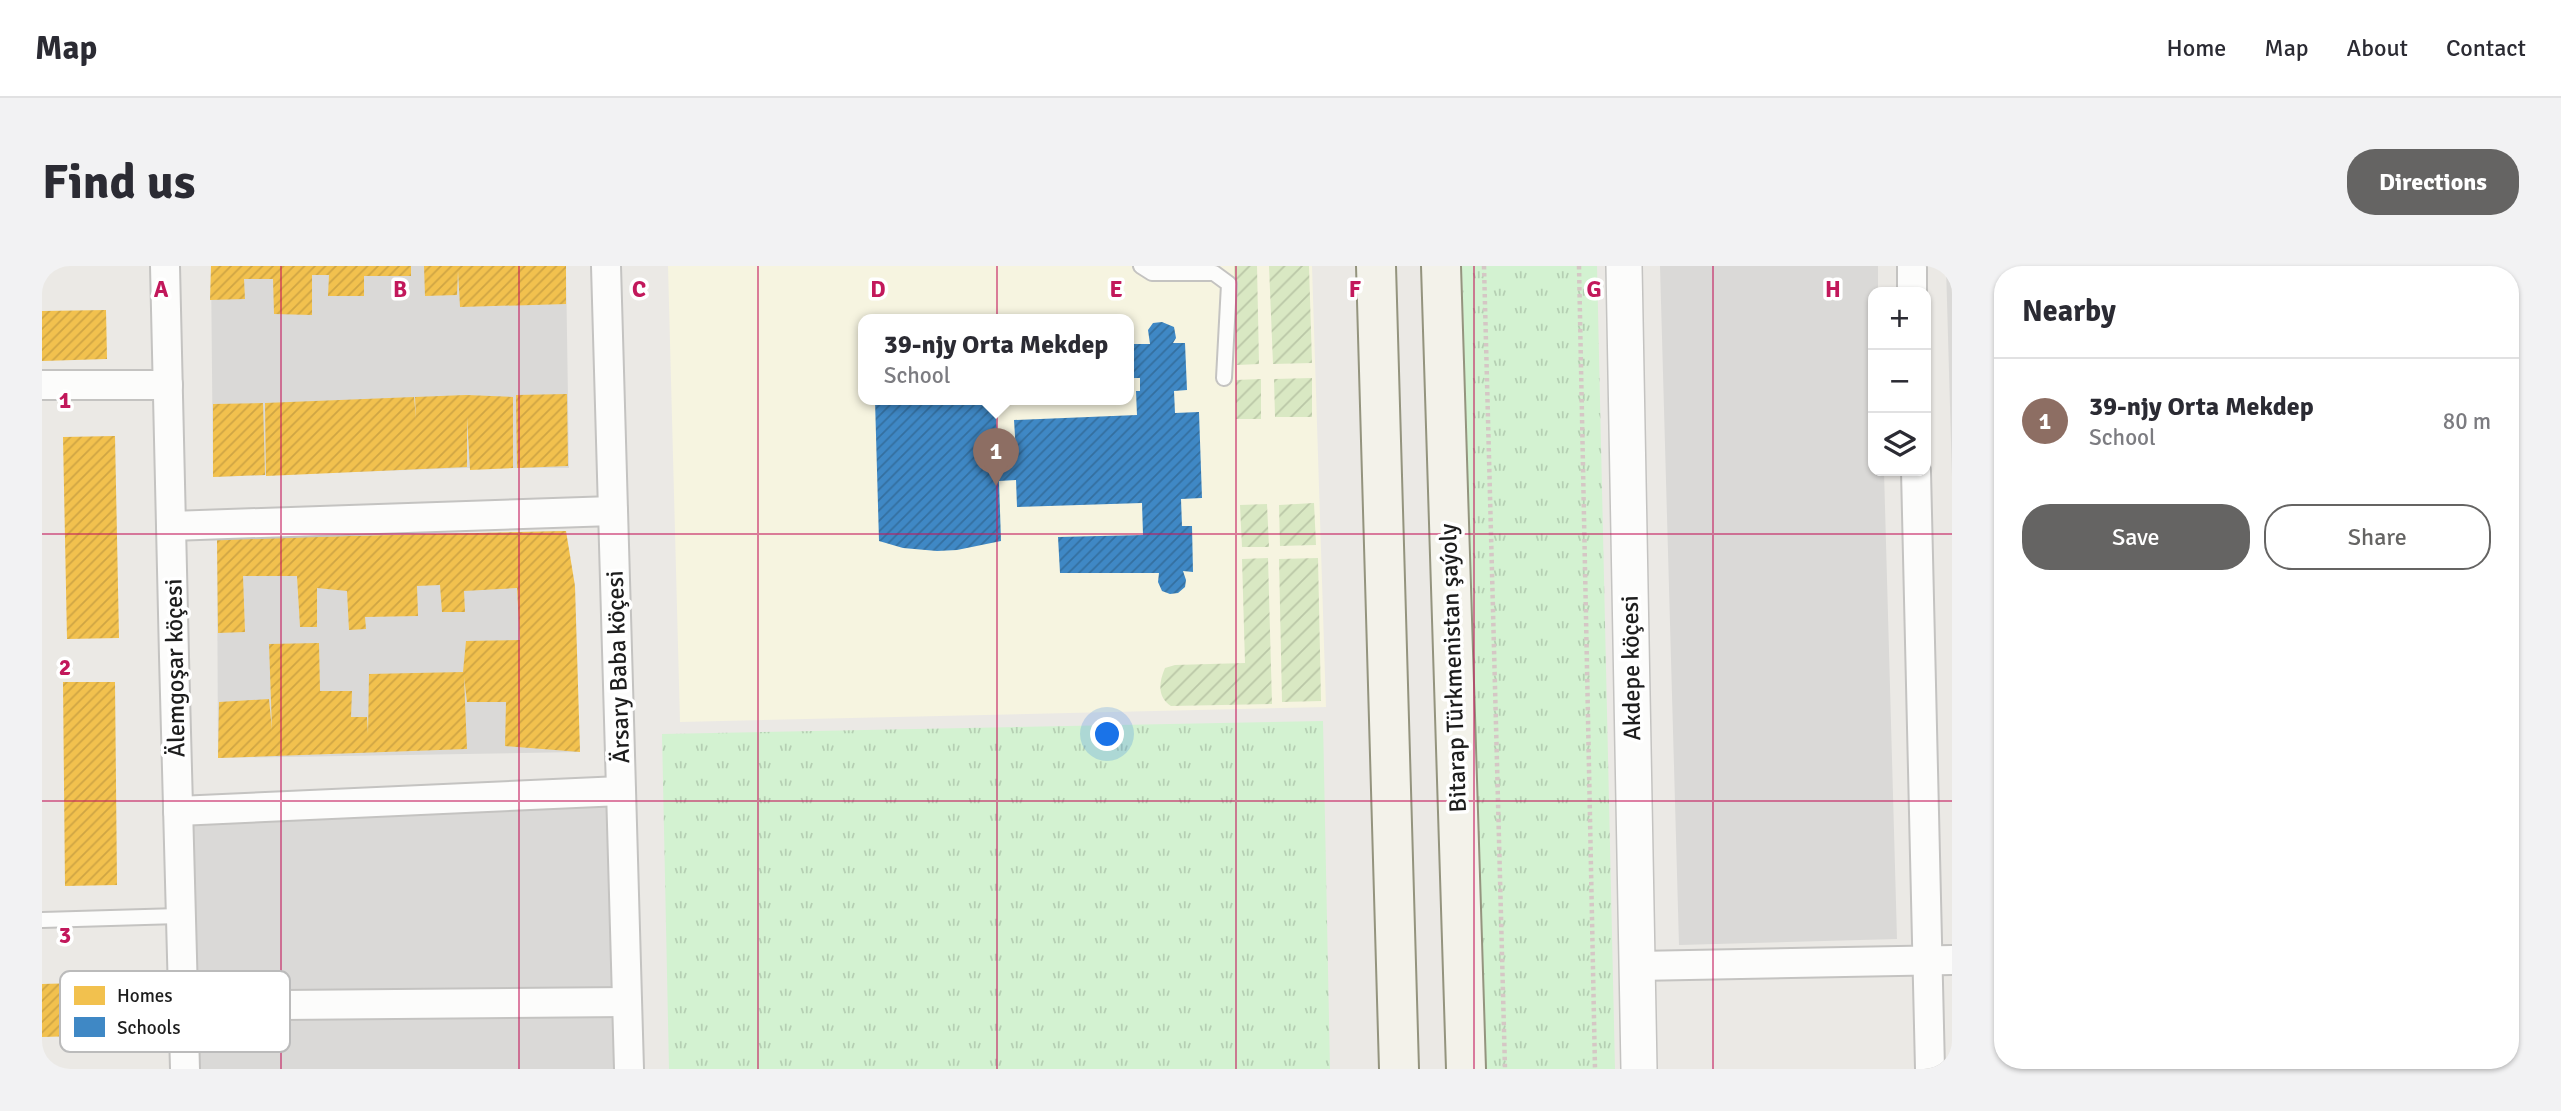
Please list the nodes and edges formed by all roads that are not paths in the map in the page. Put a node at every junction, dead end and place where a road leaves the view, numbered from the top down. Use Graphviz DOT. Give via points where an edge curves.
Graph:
graph roads {
  1 [pos="165,266"];
  2 [pos="606,266"];
  3 [pos="1141,266"];
  4 [pos="1376,266"];
  5 [pos="1441,266"];
  6 [pos="1624,266"];
  7 [pos="1912,266"];
  8 [pos="1912,287"];
  9 [pos="1224,378"];
  10 [pos="42,385"];
  11 [pos="168,385"];
  12 [pos="1916,476"];
  13 [pos="613,511"];
  14 [pos="172,526"];
  15 [pos="621,791"];
  16 [pos="178,811"];
  17 [pos="179,916"];
  18 [pos="42,920"];
  19 [pos="1940,960"];
  20 [pos="1637,966"];
  21 [pos="181,971"];
  22 [pos="627,1002"];
  23 [pos="290,1005"];
  24 [pos="629,1069"];
  25 [pos="1399,1069"];
  26 [pos="1466,1069"];
  27 [pos="1639,1069"];
  28 [pos="1930,1069"];
  1 -- 11 [label="street, Älemgoşar köçesi"];
  2 -- 13 [label="street, Ärsary Baba köçesi"];
  3 -- 9 [label="lane" via="1152,272 1214,272 1229,284"];
  4 -- 25 [label="main road"];
  5 -- 26 [label="main road, Bitarap Türkmenistan şaýoly"];
  6 -- 20 [label="street, Akdepe köçesi"];
  7 -- 8 [label="street"];
  10 -- 11 [label="street"];
  11 -- 14 [label="street, Älemgoşar köçesi"];
  12 -- 19 [label="street"];
  13 -- 14 [label="street"];
  13 -- 15 [label="street, Ärsary Baba köçesi"];
  14 -- 16 [label="street, Älemgoşar köçesi"];
  15 -- 16 [label="street"];
  15 -- 22 [label="street, Ärsary Baba köçesi"];
  16 -- 17 [label="street, Älemgoşar köçesi"];
  17 -- 18 [label="lane"];
  17 -- 21 [label="street, Älemgoşar köçesi"];
  19 -- 20 [label="street"];
  19 -- 28 [label="street"];
  20 -- 27 [label="street, Akdepe köçesi"];
  22 -- 23 [label="street"];
  22 -- 24 [label="street, Ärsary Baba köçesi"];
}
